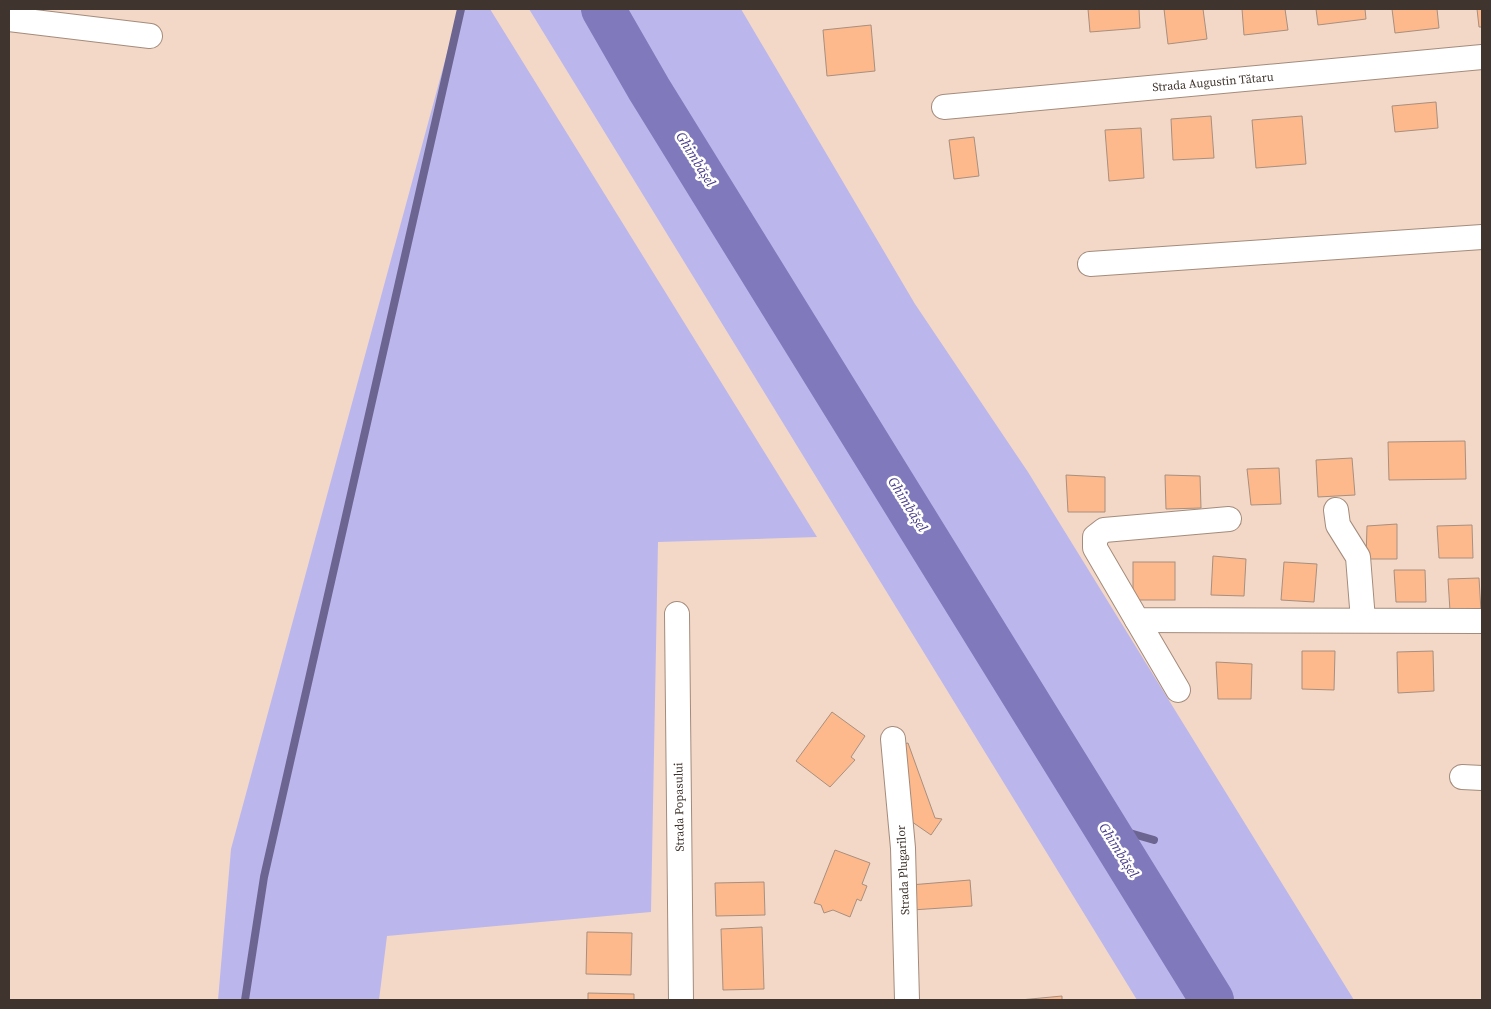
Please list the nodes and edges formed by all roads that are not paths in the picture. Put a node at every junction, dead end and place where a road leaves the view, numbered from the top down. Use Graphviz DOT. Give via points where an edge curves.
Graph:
graph roads {
  1 [pos="9,19"];
  2 [pos="150,36"];
  3 [pos="1482,57"];
  4 [pos="944,107"];
  5 [pos="1482,237"];
  6 [pos="1090,264"];
  7 [pos="1336,510"];
  8 [pos="1230,519"];
  9 [pos="677,614"];
  10 [pos="1136,620"];
  11 [pos="1363,620"];
  12 [pos="1482,621"];
  13 [pos="1178,690"];
  14 [pos="893,740"];
  15 [pos="681,1000"];
  16 [pos="907,1000"];
  1 -- 2 [label="street"];
  3 -- 4 [label="street, Strada Augustin Tătaru"];
  5 -- 6 [label="street"];
  7 -- 11 [label="street" via="1338,525 1358,557"];
  8 -- 10 [label="street" via="1104,530 1095,537 1095,548"];
  9 -- 15 [label="street, Strada Popasului"];
  10 -- 11 [label="street"];
  10 -- 13 [label="street"];
  11 -- 12 [label="street"];
  14 -- 16 [label="street, Strada Plugarilor" via="903,848"];
}
